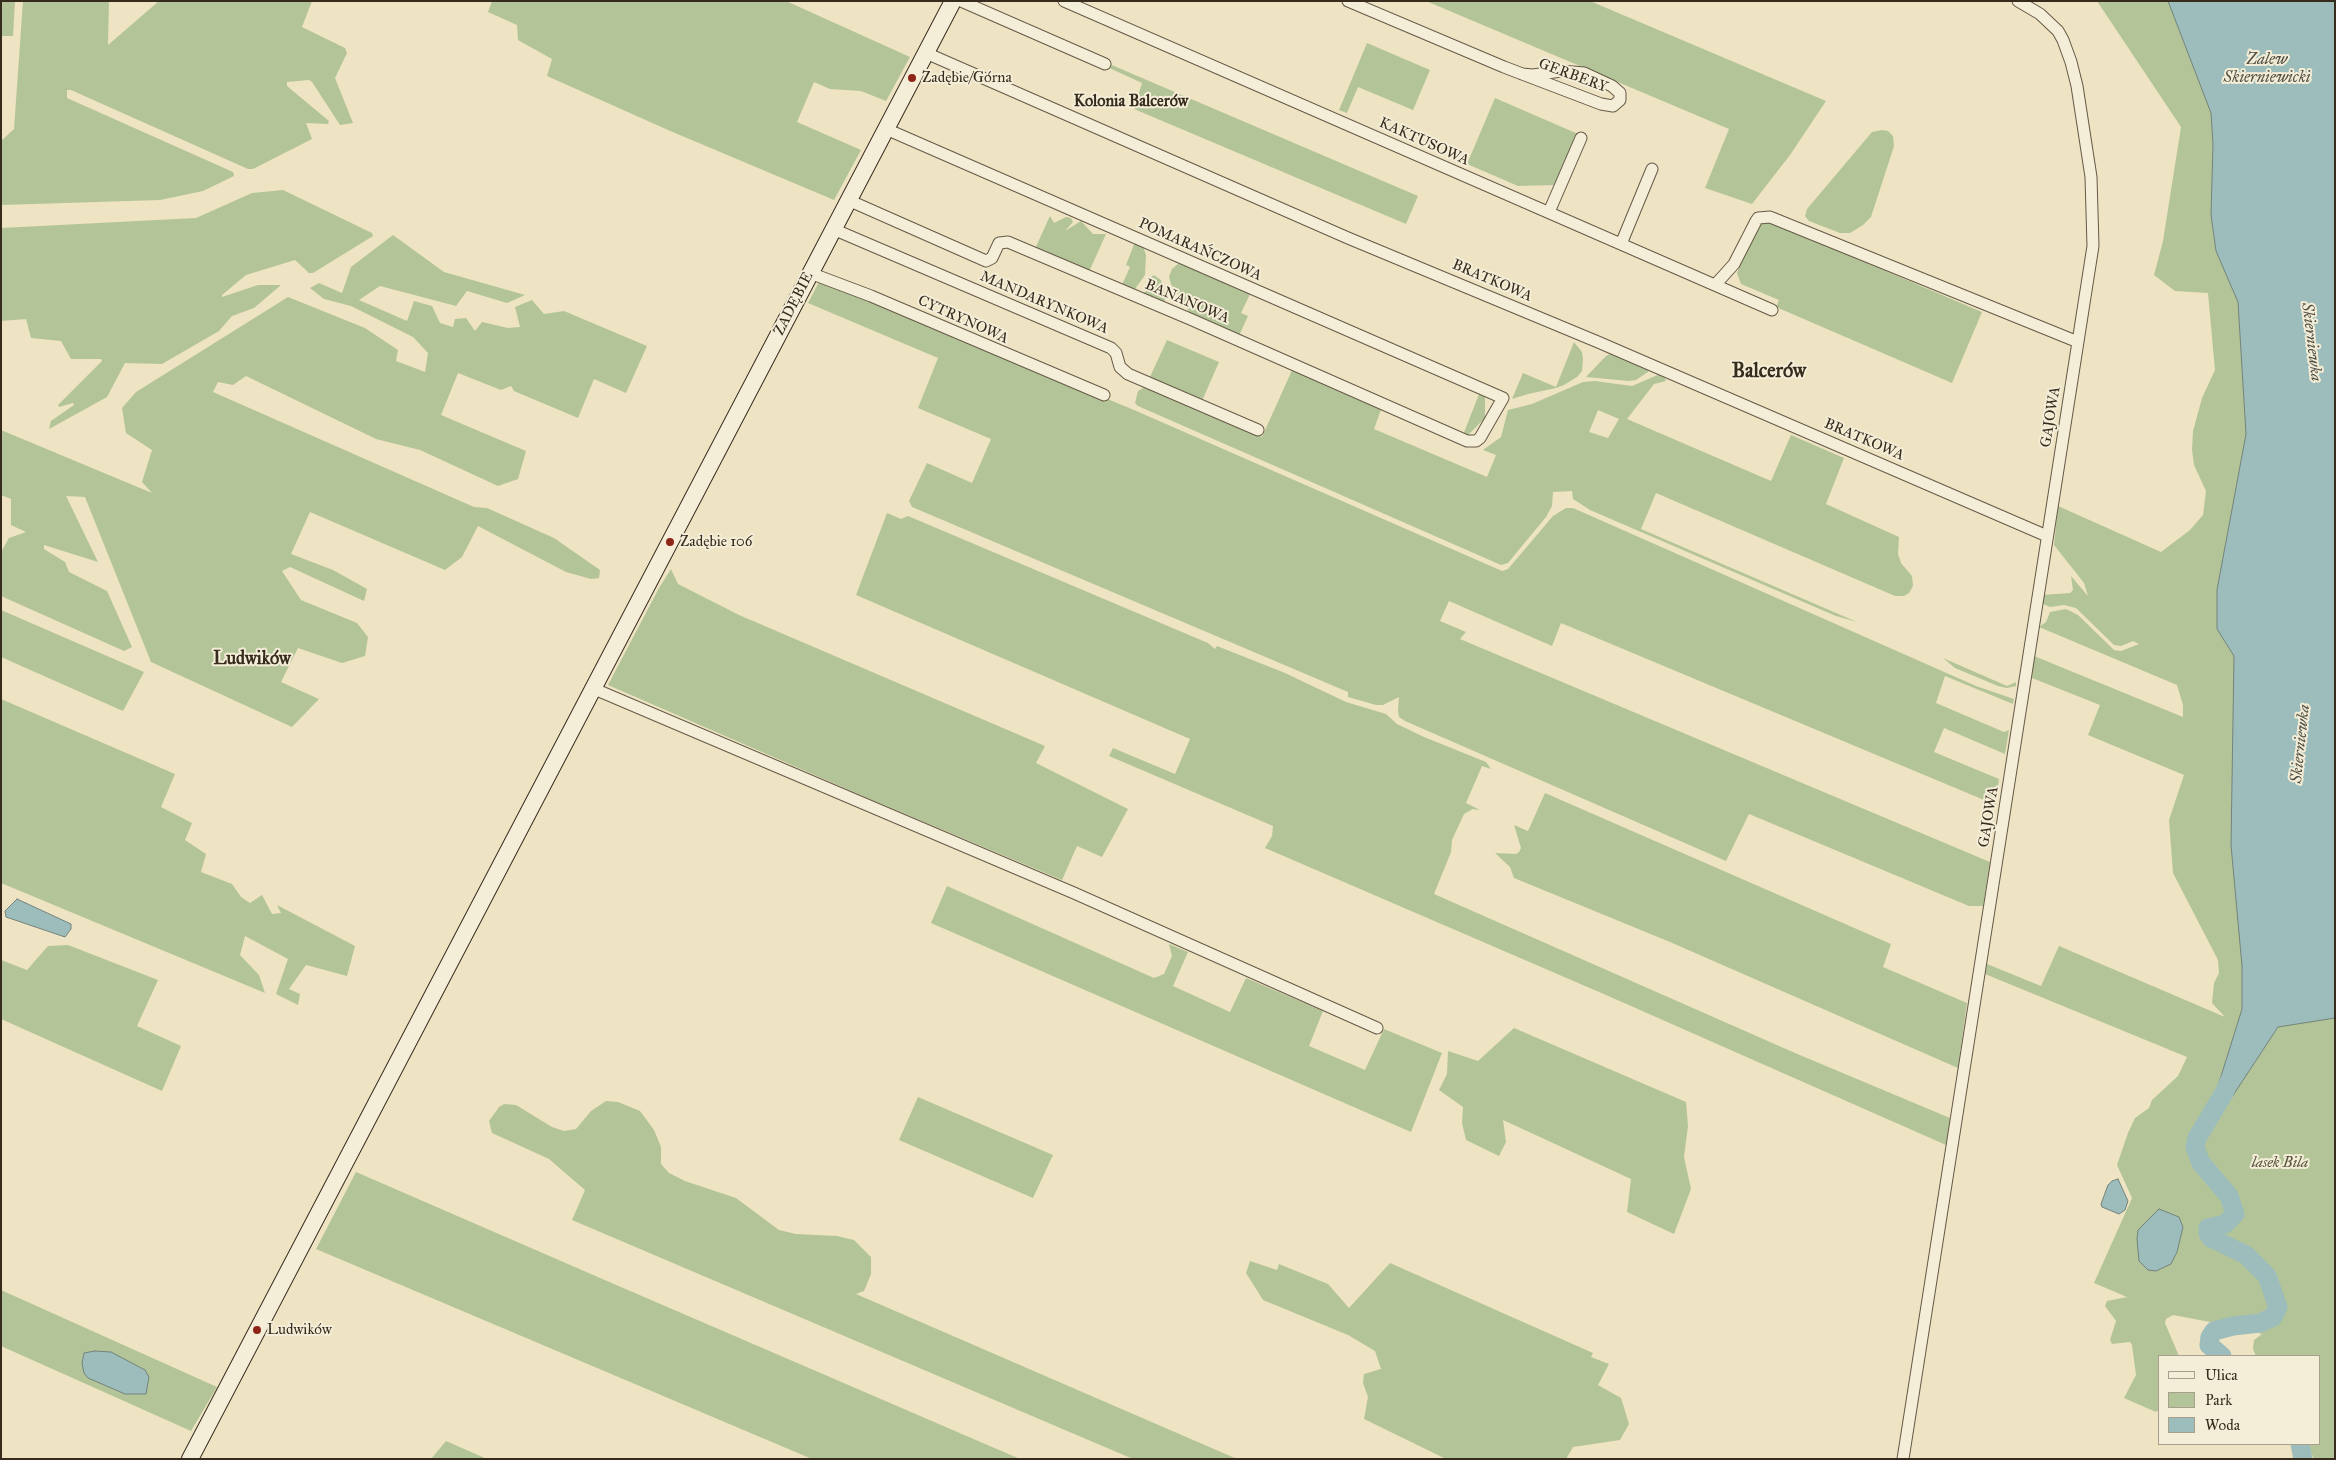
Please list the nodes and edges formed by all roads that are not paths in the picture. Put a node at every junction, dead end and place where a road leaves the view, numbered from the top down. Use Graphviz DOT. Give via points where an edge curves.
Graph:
graph roads {
  1 [pos="953,1"];
  2 [pos="961,1"];
  3 [pos="1064,1"];
  4 [pos="1348,1"];
  5 [pos="2018,1"];
  6 [pos="926,52"];
  7 [pos="1105,64"];
  8 [pos="1549,77"];
  9 [pos="886,129"];
  10 [pos="1580,138"];
  11 [pos="1652,169"];
  12 [pos="848,200"];
  13 [pos="1549,212"];
  14 [pos="833,229"];
  15 [pos="1621,244"];
  16 [pos="810,273"];
  17 [pos="1715,285"];
  18 [pos="1772,310"];
  19 [pos="2078,342"];
  20 [pos="1104,395"];
  21 [pos="1502,398"];
  22 [pos="1258,430"];
  23 [pos="2047,536"];
  24 [pos="592,688"];
  25 [pos="1377,1028"];
  26 [pos="190,1459"];
  27 [pos="1903,1459"];
  1 -- 6 [label="street, ZADĘBIE"];
  2 -- 7 [label="street"];
  3 -- 13 [label="street, KAKTUSOWA"];
  4 -- 8 [label="street, GERBERY" via="1525,74"];
  5 -- 19 [label="street, GAJOWA" via="2040,14 2058,31 2076,86 2091,177 2093,228"];
  6 -- 9 [label="street, ZADĘBIE"];
  6 -- 23 [label="street, BRATKOWA" via="1348,238"];
  8 -- 8 [label="street, GERBERY" via="1572,71 1594,77 1619,91 1620,101 1613,106 1604,104"];
  9 -- 12 [label="street, ZADĘBIE"];
  9 -- 21 [label="street, POMARAŃCZOWA"];
  10 -- 13 [label="street"];
  11 -- 15 [label="street"];
  12 -- 14 [label="street, ZADĘBIE"];
  12 -- 21 [label="street, BANANOWA" via="986,261 992,258 999,243 1008,242 1467,441 1480,438"];
  13 -- 15 [label="street, KAKTUSOWA"];
  14 -- 16 [label="street, ZADĘBIE"];
  14 -- 22 [label="street, MANDARYNKOWA" via="1111,348 1120,367 1128,374"];
  15 -- 17 [label="street, KAKTUSOWA"];
  16 -- 20 [label="street, CYTRYNOWA"];
  16 -- 24 [label="street, ZADĘBIE"];
  17 -- 18 [label="street, KAKTUSOWA"];
  17 -- 19 [label="street" via="1734,264 1756,220 1770,217"];
  19 -- 23 [label="street, GAJOWA"];
  23 -- 27 [label="street, GAJOWA"];
  24 -- 25 [label="street" via="1074,893"];
  24 -- 26 [label="street, ZADĘBIE"];
}
